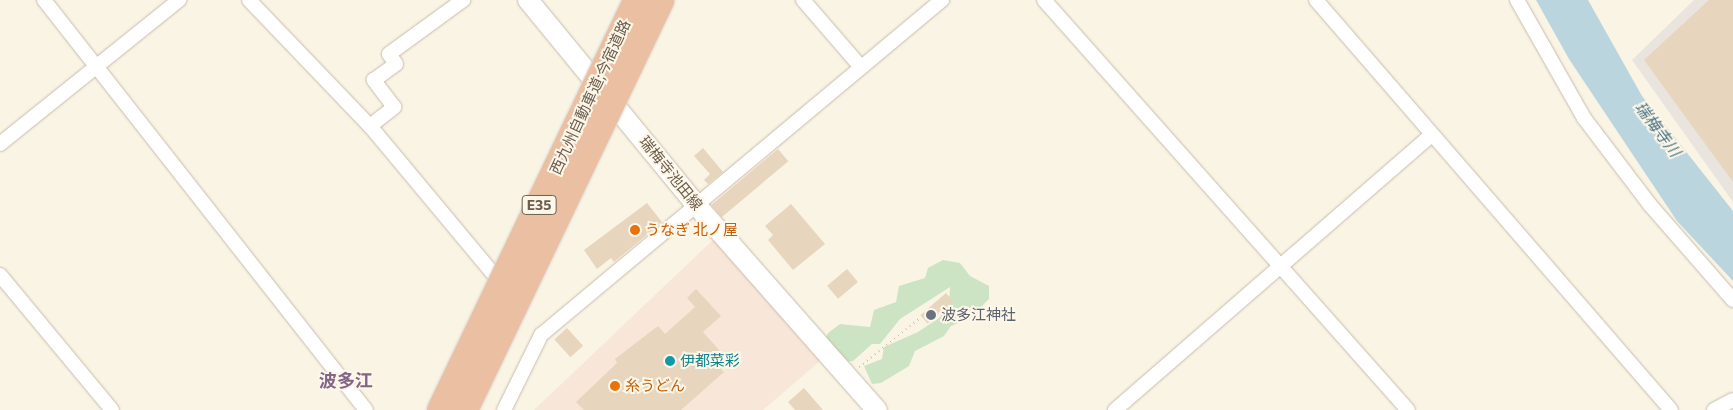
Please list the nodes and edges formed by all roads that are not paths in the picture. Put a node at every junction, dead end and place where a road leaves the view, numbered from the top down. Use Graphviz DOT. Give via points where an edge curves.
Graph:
graph roads {
  1 [pos="44,0"];
  2 [pos="179,0"];
  3 [pos="248,0"];
  4 [pos="463,0"];
  5 [pos="528,0"];
  6 [pos="636,0"];
  7 [pos="661,0"];
  8 [pos="803,0"];
  9 [pos="942,0"];
  10 [pos="1044,0"];
  11 [pos="1316,0"];
  12 [pos="1517,0"];
  13 [pos="860,66"];
  14 [pos="98,67"];
  15 [pos="370,126"];
  16 [pos="1431,135"];
  17 [pos="0,144"];
  18 [pos="697,206"];
  19 [pos="1281,265"];
  20 [pos="0,275"];
  21 [pos="496,277"];
  22 [pos="1733,300"];
  23 [pos="1733,400"];
  24 [pos="112,410"];
  25 [pos="366,410"];
  26 [pos="440,410"];
  27 [pos="465,410"];
  28 [pos="504,410"];
  29 [pos="877,410"];
  30 [pos="1115,410"];
  31 [pos="1408,410"];
  32 [pos="1671,410"];
  33 [pos="1714,410"];
  1 -- 14 [label="street"];
  2 -- 14 [label="street"];
  3 -- 15 [label="street"];
  4 -- 15 [label="street" via="389,54 396,64 374,80 394,107"];
  5 -- 18 [label="main road, 瑞梅寺池田線"];
  6 -- 26 [label="highway, 西九州自動車道;今宿道路 / E35, bridge"];
  7 -- 27 [label="highway, 西九州自動車道;今宿道路 / E35, bridge"];
  8 -- 13 [label="street"];
  9 -- 13 [label="street"];
  10 -- 19 [label="street"];
  11 -- 16 [label="street"];
  12 -- 22 [label="street" via="1584,118 1650,205"];
  13 -- 18 [label="street"];
  14 -- 17 [label="street"];
  14 -- 25 [label="street"];
  15 -- 21 [label="street"];
  16 -- 19 [label="street"];
  16 -- 32 [label="street"];
  18 -- 28 [label="street" via="540,335"];
  18 -- 29 [label="main road, 瑞梅寺池田線"];
  19 -- 30 [label="street"];
  19 -- 31 [label="street"];
  20 -- 24 [label="street"];
  23 -- 33 [label="street"];
}
